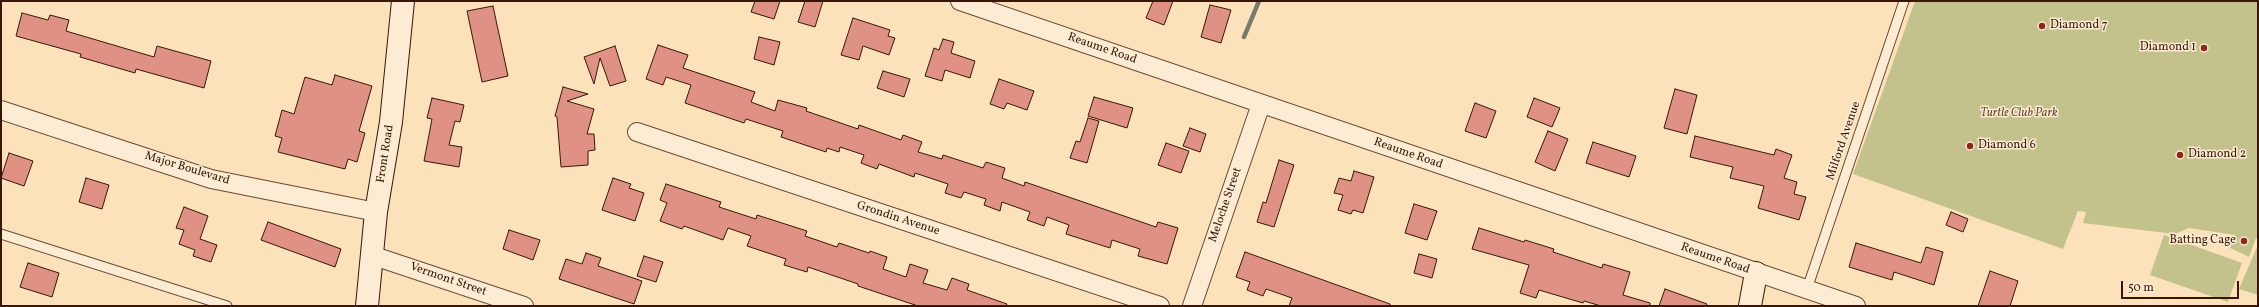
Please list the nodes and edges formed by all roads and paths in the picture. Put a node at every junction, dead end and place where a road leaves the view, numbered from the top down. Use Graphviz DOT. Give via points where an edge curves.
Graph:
graph roads {
  1 [pos="403,1"];
  2 [pos="960,1"];
  3 [pos="1904,1"];
  4 [pos="1261,104"];
  5 [pos="1,110"];
  6 [pos="637,132"];
  7 [pos="376,212"];
  8 [pos="1,234"];
  9 [pos="371,256"];
  10 [pos="1756,273"];
  11 [pos="1806,289"];
  12 [pos="227,306"];
  13 [pos="367,306"];
  14 [pos="524,306"];
  15 [pos="1160,306"];
  16 [pos="1192,306"];
  17 [pos="1750,306"];
  18 [pos="1856,306"];
  1 -- 7 [label="main road, Front Road" via="391,122"];
  2 -- 4 [label="street, Reaume Road"];
  3 -- 11 [label="lane, Milford Avenue"];
  4 -- 10 [label="street, Reaume Road"];
  4 -- 16 [label="street, Meloche Street"];
  5 -- 7 [label="street, Major Boulevard" via="211,179"];
  6 -- 15 [label="street, Grondin Avenue"];
  7 -- 9 [label="main road, Front Road"];
  8 -- 12 [label="lane"];
  9 -- 13 [label="main road, Front Road"];
  9 -- 14 [label="street, Vermont Street"];
  10 -- 11 [label="street, Reaume Road"];
  10 -- 17 [label="main road"];
  11 -- 18 [label="street, Reaume Road"];
}
